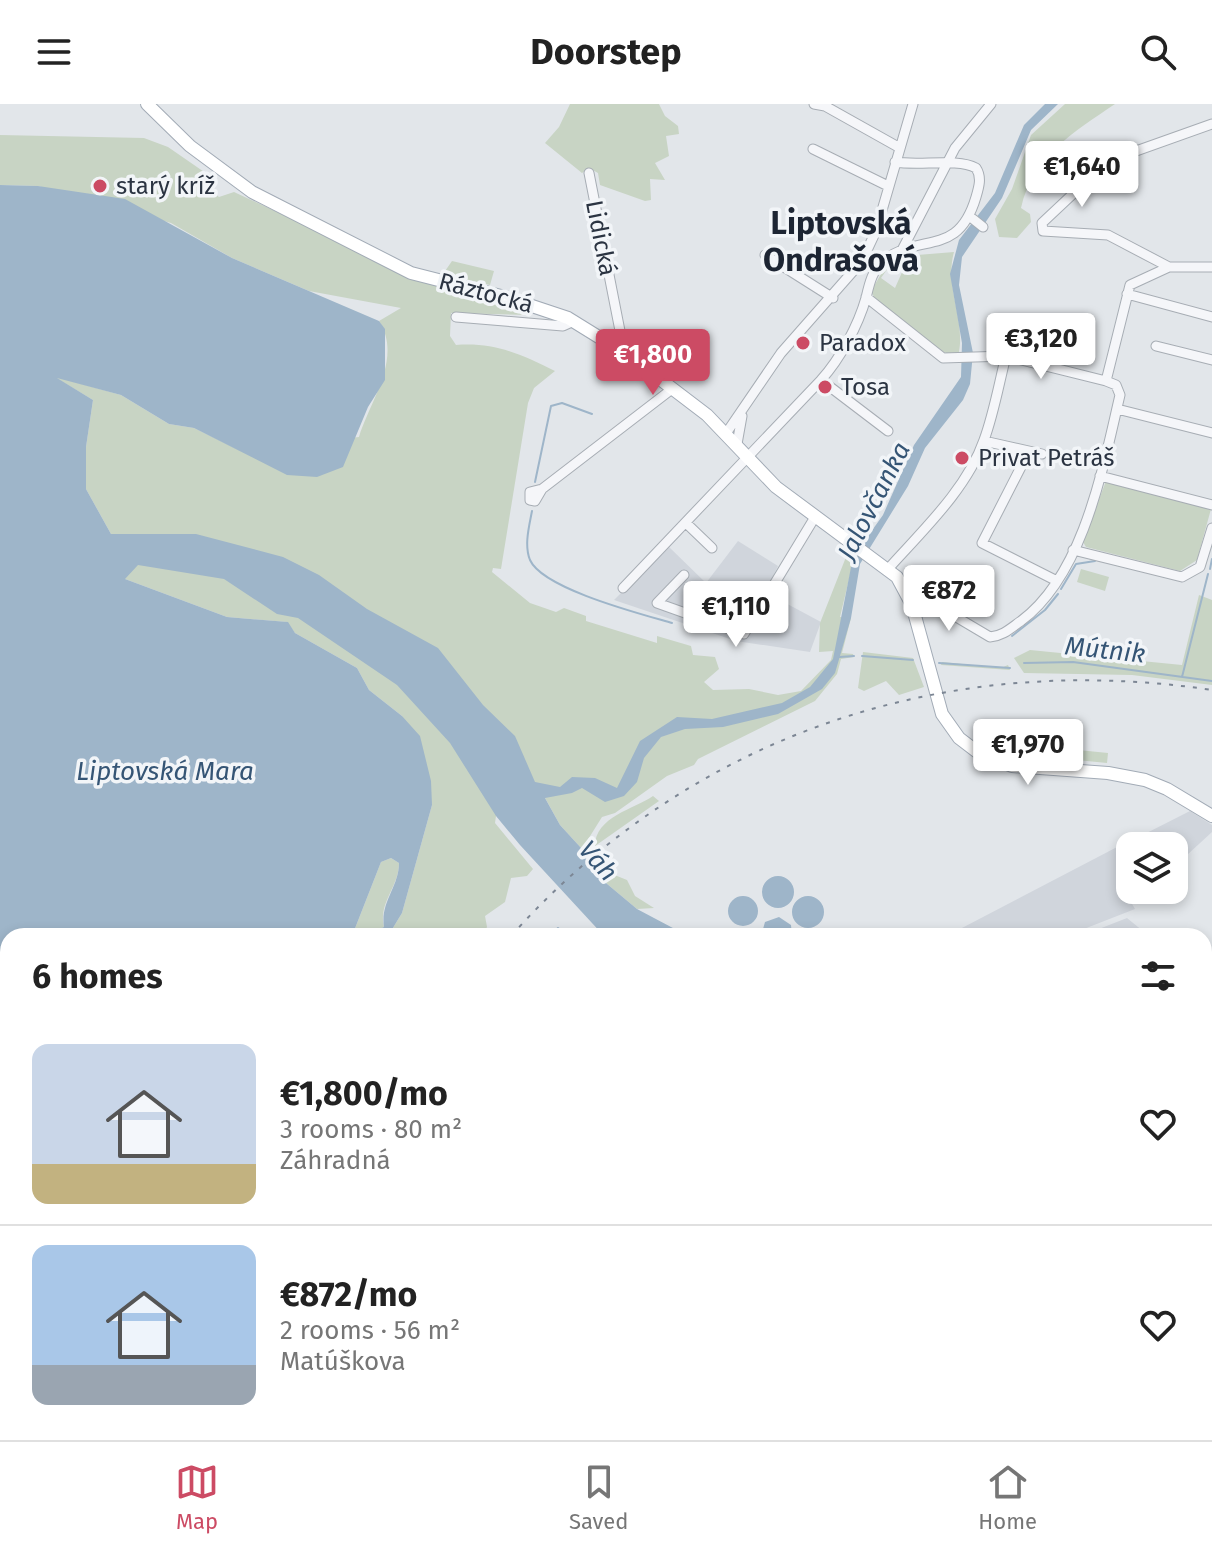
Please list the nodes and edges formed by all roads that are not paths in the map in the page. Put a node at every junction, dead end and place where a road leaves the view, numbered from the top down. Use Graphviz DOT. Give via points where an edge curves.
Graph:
graph roads {
  1 [pos="147,104"];
  2 [pos="913,104"];
  3 [pos="991,104"];
  4 [pos="822,105"];
  5 [pos="1212,124"];
  6 [pos="900,148"];
  7 [pos="813,149"];
  8 [pos="895,162"];
  9 [pos="947,162"];
  10 [pos="589,173"];
  11 [pos="888,186"];
  12 [pos="973,219"];
  13 [pos="983,227"];
  14 [pos="902,251"];
  15 [pos="867,252"];
  16 [pos="765,255"];
  17 [pos="884,260"];
  18 [pos="1169,267"];
  19 [pos="1212,267"];
  20 [pos="858,268"];
  21 [pos="872,276"];
  22 [pos="1127,294"];
  23 [pos="866,297"];
  24 [pos="833,298"];
  25 [pos="456,317"];
  26 [pos="1212,317"];
  27 [pos="574,321"];
  28 [pos="1156,346"];
  29 [pos="620,349"];
  30 [pos="1006,356"];
  31 [pos="1212,360"];
  32 [pos="821,380"];
  33 [pos="1106,381"];
  34 [pos="672,389"];
  35 [pos="1117,409"];
  36 [pos="741,415"];
  37 [pos="715,421"];
  38 [pos="888,431"];
  39 [pos="727,432"];
  40 [pos="1212,433"];
  41 [pos="984,441"];
  42 [pos="737,444"];
  43 [pos="1024,452"];
  44 [pos="1042,454"];
  45 [pos="748,458"];
  46 [pos="1100,476"];
  47 [pos="542,489"];
  48 [pos="1212,505"];
  49 [pos="815,517"];
  50 [pos="686,523"];
  51 [pos="1212,528"];
  52 [pos="712,548"];
  53 [pos="1073,550"];
  54 [pos="888,569"];
  55 [pos="684,575"];
  56 [pos="1057,581"];
  57 [pos="904,586"];
  58 [pos="623,588"];
  59 [pos="935,604"];
  60 [pos="915,616"];
  61 [pos="1212,816"];
  1 -- 27 [label="main road, Ráztocká" via="224,172 411,273"];
  2 -- 6 [label="street"];
  3 -- 9 [label="street"];
  4 -- 6 [label="street"];
  5 -- 18 [label="street" via="1108,161 1045,219 1043,231 1108,235"];
  6 -- 8 [label="street"];
  7 -- 11 [label="street"];
  8 -- 9 [label="street"];
  8 -- 11 [label="street"];
  9 -- 14 [label="street"];
  9 -- 14 [label="street" via="971,165 980,173 968,216 950,238"];
  10 -- 29 [label="street, Lidická"];
  11 -- 15 [label="street"];
  12 -- 13 [label="street"];
  14 -- 17 [label="street"];
  15 -- 17 [label="street"];
  15 -- 20 [label="street"];
  16 -- 24 [label="street"];
  17 -- 21 [label="street"];
  18 -- 19 [label="street"];
  18 -- 22 [label="street" via="1135,280"];
  20 -- 21 [label="street"];
  20 -- 24 [label="street"];
  21 -- 23 [label="street"];
  22 -- 26 [label="street"];
  22 -- 33 [label="street"];
  23 -- 30 [label="street" via="936,354 959,359"];
  23 -- 32 [label="street"];
  24 -- 36 [label="street" via="781,353"];
  25 -- 27 [label="street" via="563,326"];
  27 -- 29 [label="main road, Ráztocká"];
  28 -- 31 [label="street"];
  29 -- 34 [label="main road, Ráztocká"];
  30 -- 33 [label="street"];
  30 -- 41 [label="street"];
  32 -- 38 [label="street"];
  32 -- 45 [label="street"];
  33 -- 35 [label="street" via="1120,391"];
  34 -- 37 [label="main road, Ráztocká"];
  34 -- 47 [label="street"];
  35 -- 40 [label="street"];
  35 -- 46 [label="street"];
  36 -- 37 [label="street"];
  36 -- 39 [label="street"];
  36 -- 42 [label="street"];
  37 -- 39 [label="main road, Ráztocká"];
  39 -- 42 [label="main road, Ráztocká"];
  41 -- 43 [label="street"];
  41 -- 54 [label="street" via="960,483"];
  42 -- 45 [label="main road, Ráztocká"];
  43 -- 44 [label="street"];
  43 -- 56 [label="street" via="982,543"];
  45 -- 49 [label="main road, Ráztocká"];
  45 -- 50 [label="street"];
  46 -- 48 [label="street"];
  46 -- 53 [label="street"];
  49 -- 54 [label="main road, Ráztocká"];
  49 -- 55 [label="street" via="744,634 657,603"];
  50 -- 52 [label="street"];
  50 -- 58 [label="street"];
  51 -- 53 [label="street" via="1200,567 1182,577"];
  53 -- 56 [label="street"];
  54 -- 57 [label="main road, Ráztocká"];
  56 -- 59 [label="street" via="1037,608 998,636 982,636"];
  57 -- 59 [label="street"];
  57 -- 60 [label="main road"];
  59 -- 60 [label="street" via="921,605"];
  60 -- 61 [label="main road" via="942,714 976,751 1012,766 1145,780"];
}
